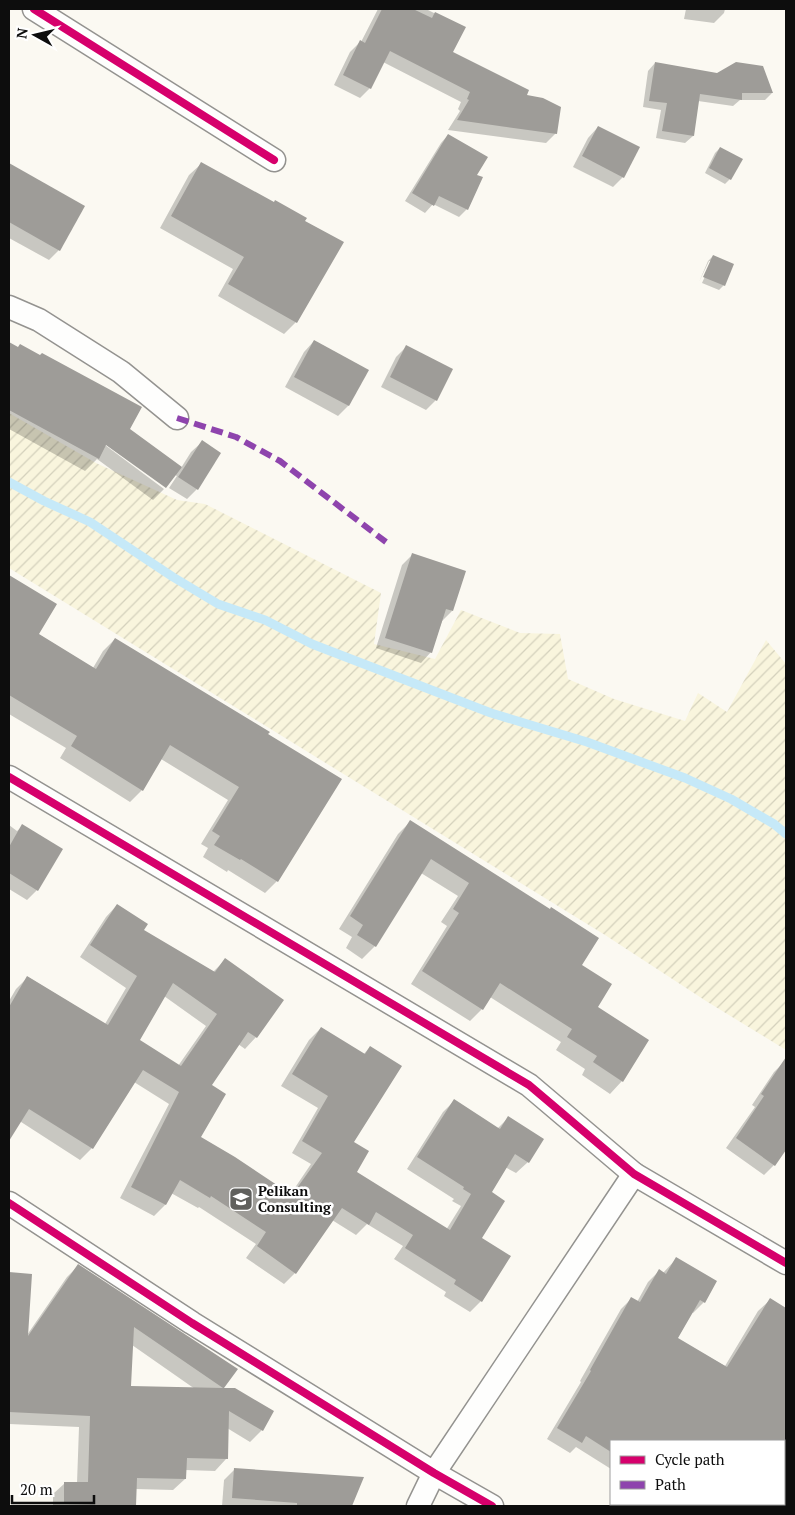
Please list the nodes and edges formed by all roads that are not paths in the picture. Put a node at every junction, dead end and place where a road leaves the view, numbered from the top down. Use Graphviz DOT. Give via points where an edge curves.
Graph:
graph roads {
  1 [pos="34,9"];
  2 [pos="274,160"];
  3 [pos="9,307"];
  4 [pos="176,418"];
  5 [pos="9,777"];
  6 [pos="634,1174"];
  7 [pos="9,1203"];
  8 [pos="786,1263"];
  9 [pos="434,1473"];
  10 [pos="418,1506"];
  11 [pos="492,1506"];
  1 -- 2 [label="street"];
  3 -- 4 [label="street" via="38,320 121,372"];
  5 -- 6 [label="street" via="529,1085"];
  6 -- 8 [label="street"];
  6 -- 9 [label="street"];
  7 -- 9 [label="street" via="192,1323"];
  9 -- 10 [label="street"];
  9 -- 11 [label="street"];
}
